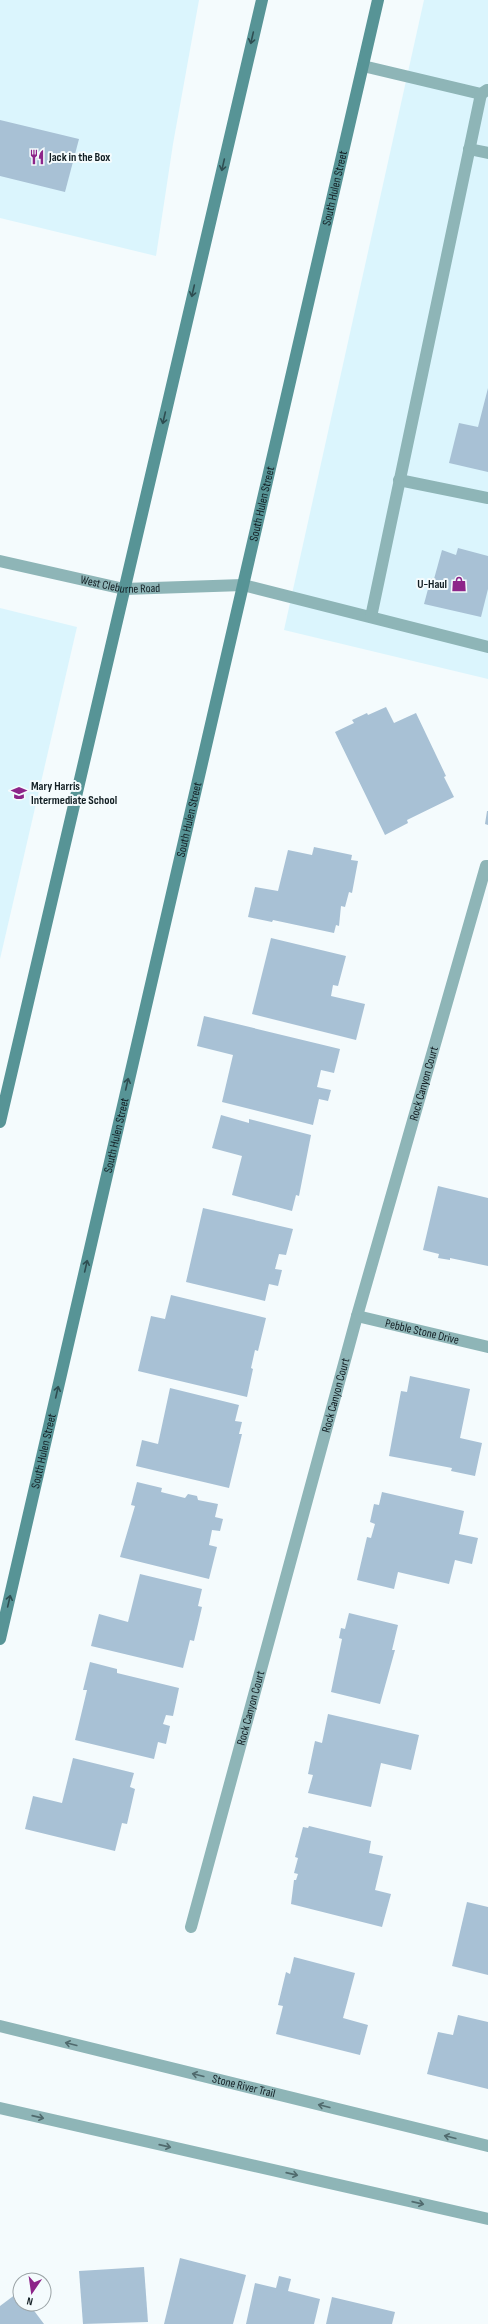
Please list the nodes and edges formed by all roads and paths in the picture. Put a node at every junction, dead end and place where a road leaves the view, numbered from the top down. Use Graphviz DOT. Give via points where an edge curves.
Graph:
graph roads {
  1 [pos="262,0"];
  2 [pos="378,0"];
  3 [pos="363,66"];
  4 [pos="485,91"];
  5 [pos="469,149"];
  6 [pos="488,153"];
  7 [pos="399,480"];
  8 [pos="488,498"];
  9 [pos="0,561"];
  10 [pos="243,585"];
  11 [pos="124,589"];
  12 [pos="371,617"];
  13 [pos="488,647"];
  14 [pos="487,866"];
  15 [pos="0,1122"];
  16 [pos="357,1316"];
  17 [pos="488,1348"];
  18 [pos="0,1639"];
  19 [pos="191,1927"];
  20 [pos="0,2026"];
  21 [pos="0,2108"];
  22 [pos="488,2146"];
  23 [pos="488,2219"];
  1 -- 11 [label="main road, one-way"];
  2 -- 3 [label="main road, South Hulen Street"];
  3 -- 4 [label="street"];
  3 -- 10 [label="main road, South Hulen Street"];
  4 -- 5 [label="street"];
  5 -- 6 [label="street"];
  5 -- 7 [label="street"];
  7 -- 8 [label="street"];
  7 -- 12 [label="street"];
  9 -- 11 [label="street, West Cleburne Road"];
  10 -- 11 [label="street, West Cleburne Road"];
  10 -- 12 [label="street, West Cleburne Road"];
  18 -- 10 [label="main road, South Hulen Street, one-way"];
  11 -- 15 [label="main road"];
  12 -- 13 [label="street, West Cleburne Road"];
  14 -- 16 [label="street, Rock Canyon Court"];
  16 -- 17 [label="street, Pebble Stone Drive"];
  16 -- 19 [label="street, Rock Canyon Court"];
  22 -- 20 [label="street, Stone River Trail, one-way"];
  21 -- 23 [label="street, one-way"];
}
